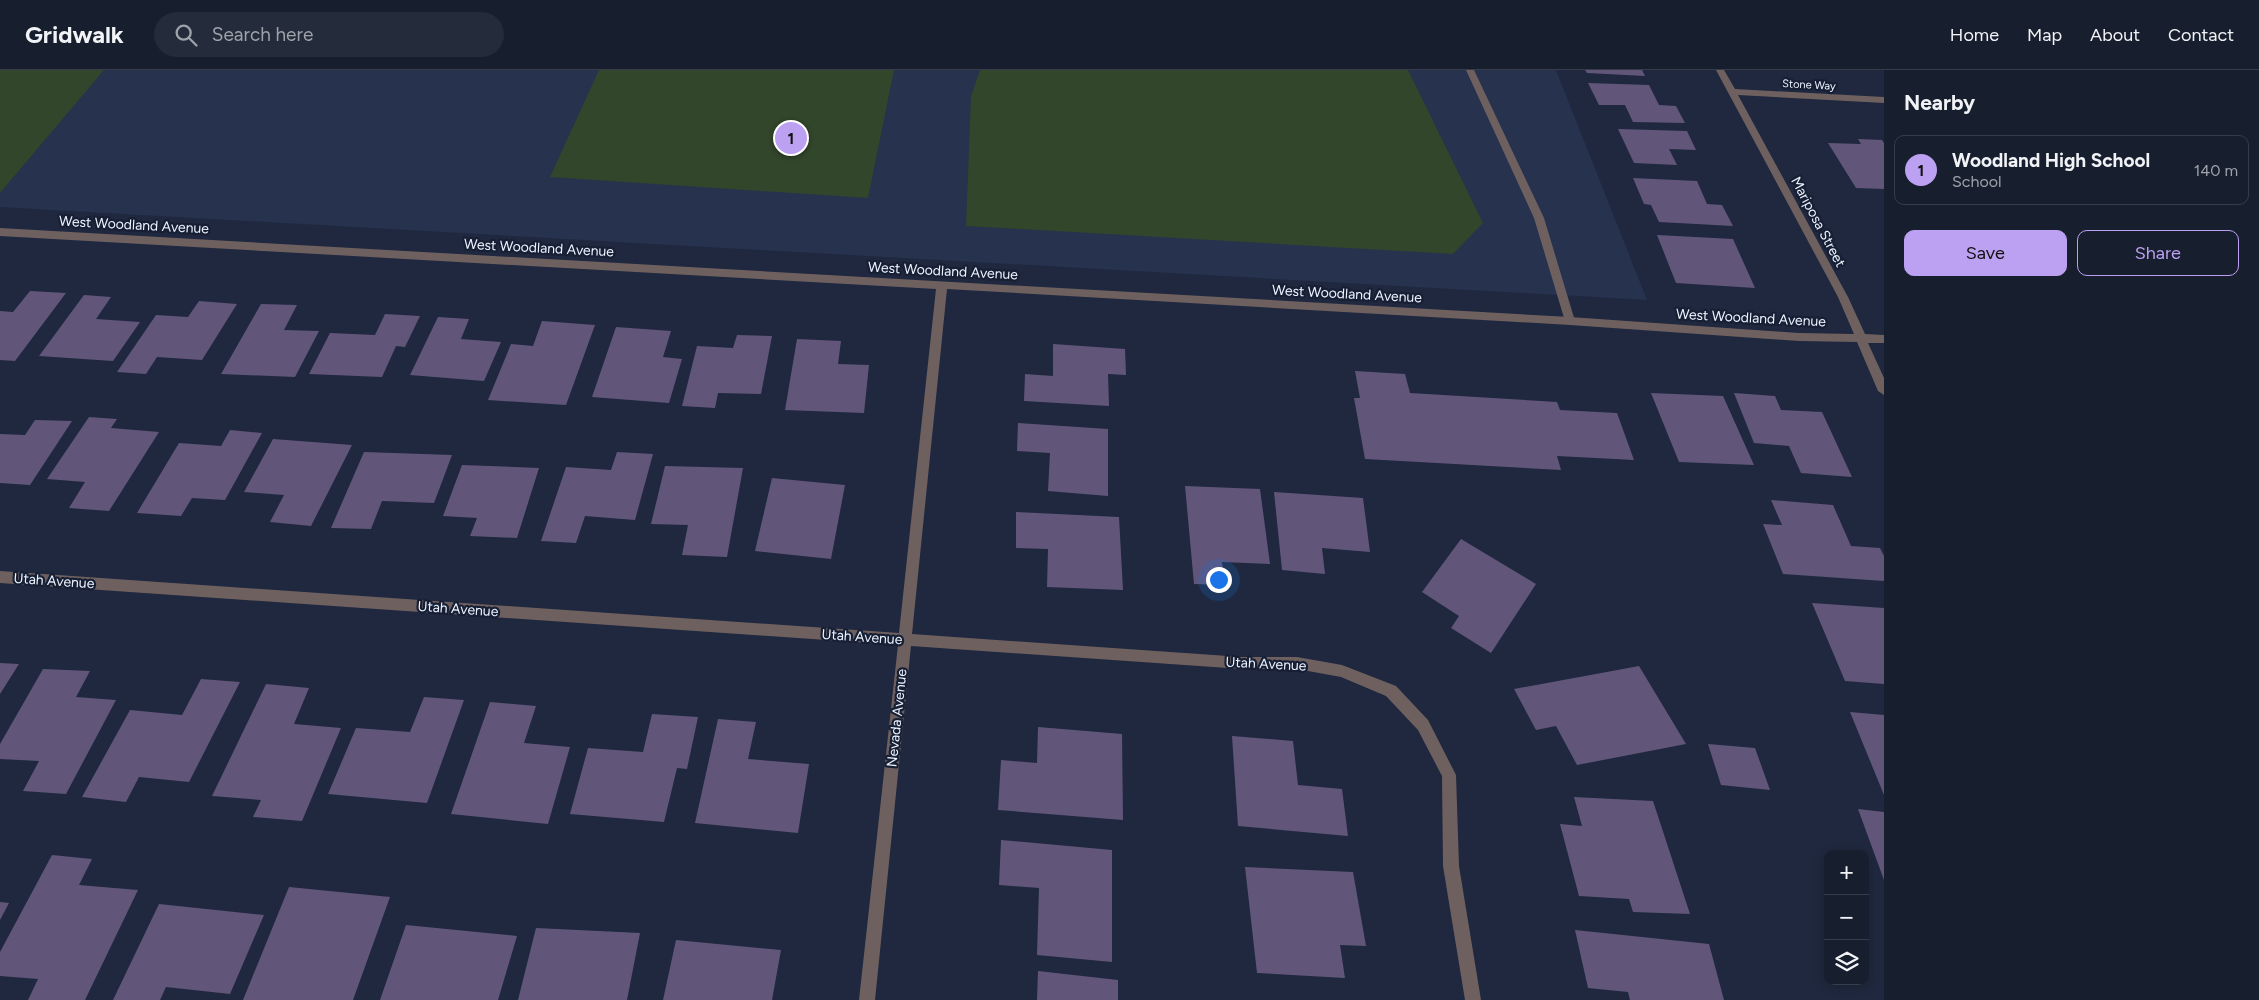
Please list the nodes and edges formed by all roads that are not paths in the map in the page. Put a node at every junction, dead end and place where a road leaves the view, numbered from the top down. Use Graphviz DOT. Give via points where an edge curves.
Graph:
graph roads {
  1 [pos="1470,70"];
  2 [pos="1720,70"];
  3 [pos="1732,92"];
  4 [pos="1884,100"];
  5 [pos="0,232"];
  6 [pos="942,286"];
  7 [pos="1570,321"];
  8 [pos="1861,337"];
  9 [pos="1884,339"];
  10 [pos="1884,390"];
  11 [pos="0,577"];
  12 [pos="905,640"];
  13 [pos="867,1000"];
  14 [pos="1473,1000"];
  1 -- 7 [label="street" via="1539,218"];
  2 -- 3 [label="street, Mariposa Street"];
  3 -- 4 [label="street, Stone Way"];
  3 -- 8 [label="street, Mariposa Street"];
  5 -- 6 [label="street, West Woodland Avenue"];
  6 -- 7 [label="street, West Woodland Avenue"];
  6 -- 12 [label="street, Nevada Avenue"];
  7 -- 8 [label="street, West Woodland Avenue" via="1799,337"];
  8 -- 9 [label="street, West Woodland Avenue"];
  8 -- 10 [label="street, Mariposa Street"];
  11 -- 12 [label="street, Utah Avenue"];
  12 -- 13 [label="street, Nevada Avenue"];
  12 -- 14 [label="street, Utah Avenue" via="1242,663 1297,663 1342,672 1390,691 1423,725 1448,775 1451,866"];
}
